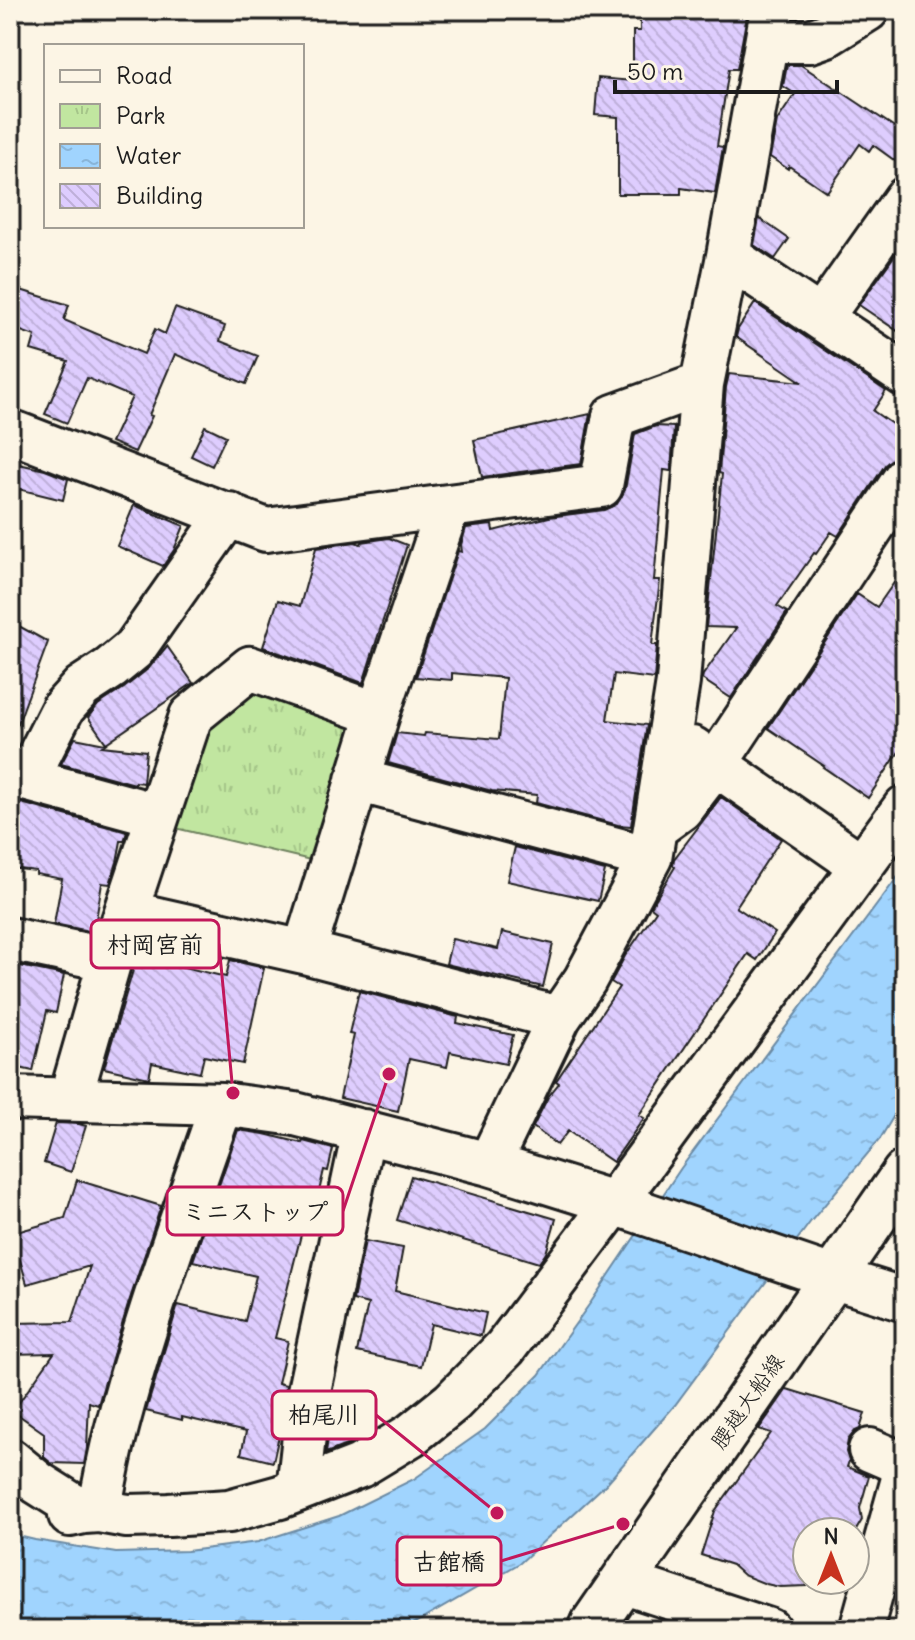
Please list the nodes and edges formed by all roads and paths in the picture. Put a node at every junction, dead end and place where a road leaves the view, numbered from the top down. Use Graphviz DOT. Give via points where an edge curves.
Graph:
graph roads {
  1 [pos="867,10"];
  2 [pos="770,25"];
  3 [pos="905,199"];
  4 [pos="728,256"];
  5 [pos="821,318"];
  6 [pos="905,375"];
  7 [pos="702,384"];
  8 [pos="10,431"];
  9 [pos="905,478"];
  10 [pos="448,507"];
  11 [pos="229,514"];
  12 [pos="378,714"];
  13 [pos="671,734"];
  14 [pos="715,765"];
  15 [pos="18,777"];
  16 [pos="357,780"];
  17 [pos="905,807"];
  18 [pos="157,815"];
  19 [pos="652,843"];
  20 [pos="862,866"];
  21 [pos="126,912"];
  22 [pos="10,939"];
  23 [pos="304,952"];
  24 [pos="110,960"];
  25 [pos="559,1018"];
  26 [pos="10,1098"];
  27 [pos="70,1099"];
  28 [pos="222,1104"];
  29 [pos="364,1131"];
  30 [pos="489,1164"];
  31 [pos="905,1173"];
  32 [pos="623,1206"];
  33 [pos="814,1272"];
  34 [pos="905,1300"];
  35 [pos="10,1460"];
  36 [pos="905,1472"];
  37 [pos="298,1490"];
  38 [pos="84,1513"];
  39 [pos="622,1582"];
  40 [pos="591,1630"];
  41 [pos="769,1630"];
  42 [pos="861,1630"];
  1 -- 2 [label="street" via="810,41"];
  2 -- 4 [label="street"];
  3 -- 5 [label="street"];
  4 -- 5 [label="street"];
  4 -- 7 [label="street"];
  5 -- 6 [label="street"];
  7 -- 10 [label="street" via="614,416 601,486"];
  7 -- 13 [label="street"];
  8 -- 11 [label="street"];
  9 -- 14 [label="street"];
  10 -- 11 [label="street" via="266,530"];
  10 -- 12 [label="street"];
  11 -- 15 [label="street" via="134,649 82,687"];
  12 -- 16 [label="street"];
  12 -- 18 [label="street" via="250,668 191,716"];
  13 -- 14 [label="street"];
  13 -- 19 [label="street"];
  14 -- 19 [label="street"];
  14 -- 20 [label="street"];
  15 -- 18 [label="street"];
  16 -- 19 [label="street"];
  16 -- 23 [label="street"];
  17 -- 20 [label="street"];
  18 -- 21 [label="street"];
  19 -- 25 [label="street" via="585,980"];
  20 -- 32 [label="street"];
  21 -- 23 [label="street"];
  21 -- 24 [label="street"];
  22 -- 24 [label="street"];
  23 -- 25 [label="street"];
  24 -- 27 [label="street"];
  25 -- 30 [label="street"];
  26 -- 27 [label="street"];
  27 -- 28 [label="street"];
  28 -- 29 [label="street"];
  28 -- 38 [label="street" via="113,1441"];
  29 -- 30 [label="street"];
  29 -- 37 [label="street" via="309,1391"];
  30 -- 32 [label="street"];
  31 -- 33 [label="main road, 腰越大船線"];
  32 -- 33 [label="street"];
  32 -- 37 [label="street" via="505,1348 452,1402 360,1466"];
  33 -- 34 [label="street"];
  33 -- 39 [label="main road, 腰越大船線"];
  35 -- 38 [label="street"];
  36 -- 42 [label="street"];
  37 -- 38 [label="street" via="229,1511"];
  39 -- 40 [label="main road, 腰越大船線"];
  39 -- 41 [label="street"];
}
